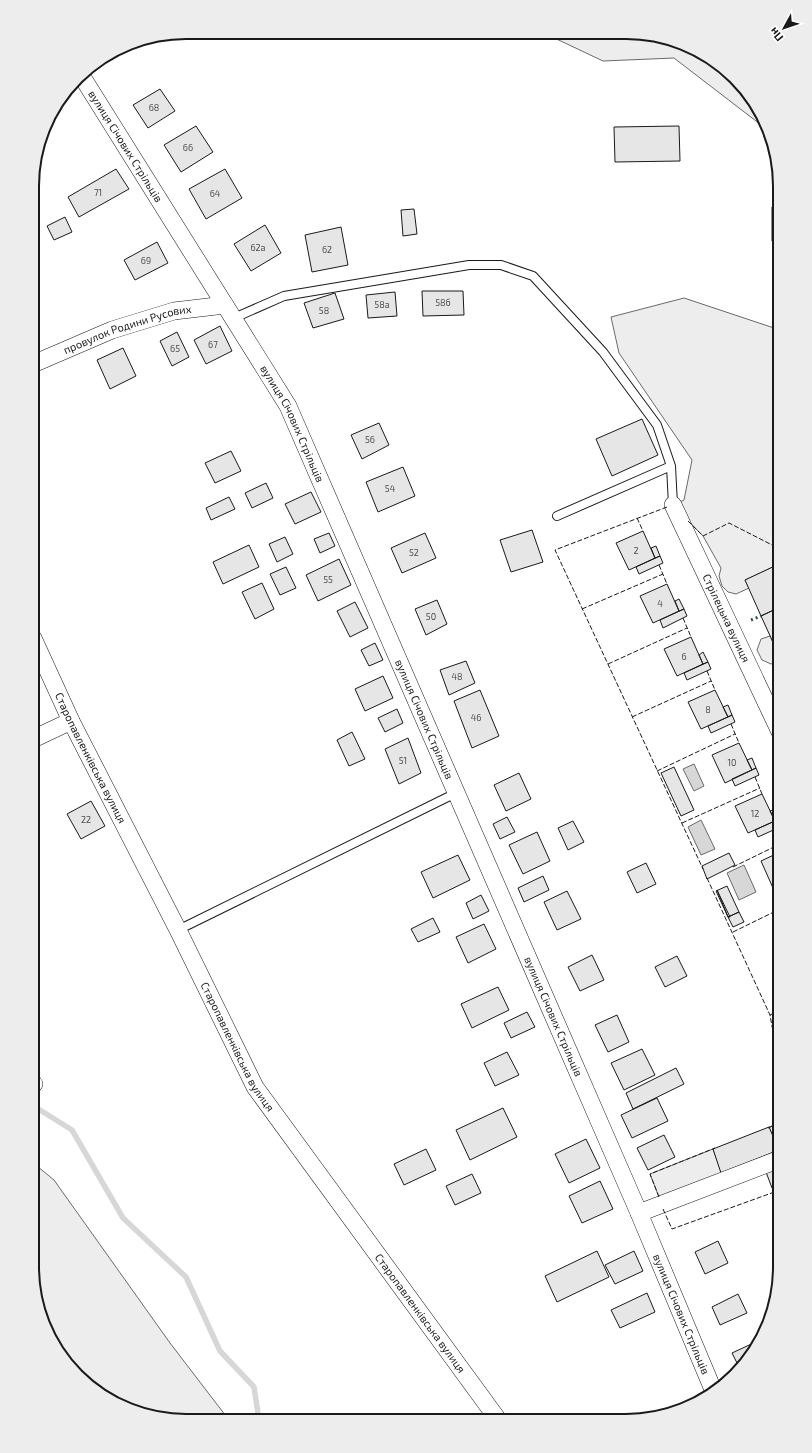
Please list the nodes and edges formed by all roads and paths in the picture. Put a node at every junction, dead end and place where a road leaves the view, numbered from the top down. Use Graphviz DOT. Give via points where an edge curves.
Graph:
graph roads {
  1 [pos="84,80"];
  2 [pos="230,312"];
  3 [pos="39,361"];
  4 [pos="671,466"];
  5 [pos="672,505"];
  6 [pos="557,516"];
  7 [pos="39,651"];
  8 [pos="773,701"];
  9 [pos="71,721"];
  10 [pos="39,736"];
  11 [pos="456,793"];
  12 [pos="178,930"];
  13 [pos="773,1162"];
  14 [pos="639,1213"];
  15 [pos="712,1387"];
  16 [pos="494,1414"];
  1 -- 2 [label="street, вулиця Січових Стрільців"];
  2 -- 3 [label="street, провулок Родини Русових" via="167,313 112,330"];
  2 -- 4 [label="lane" via="284,296 469,265 501,265 533,276 602,352 657,425"];
  2 -- 11 [label="street, вулиця Січових Стрільців" via="288,406"];
  4 -- 5 [label="lane"];
  4 -- 6 [label="lane"];
  5 -- 8 [label="street, Стрілецька вулиця"];
  7 -- 9 [label="street, Старопавленківська вулиця"];
  9 -- 10 [label="street"];
  9 -- 12 [label="street, Старопавленківська вулиця"];
  11 -- 12 [label="lane"];
  11 -- 14 [label="street, вулиця Січових Стрільців"];
  12 -- 16 [label="street, Старопавленківська вулиця" via="255,1088"];
  13 -- 14 [label="street"];
  14 -- 15 [label="street, вулиця Січових Стрільців"];
}
